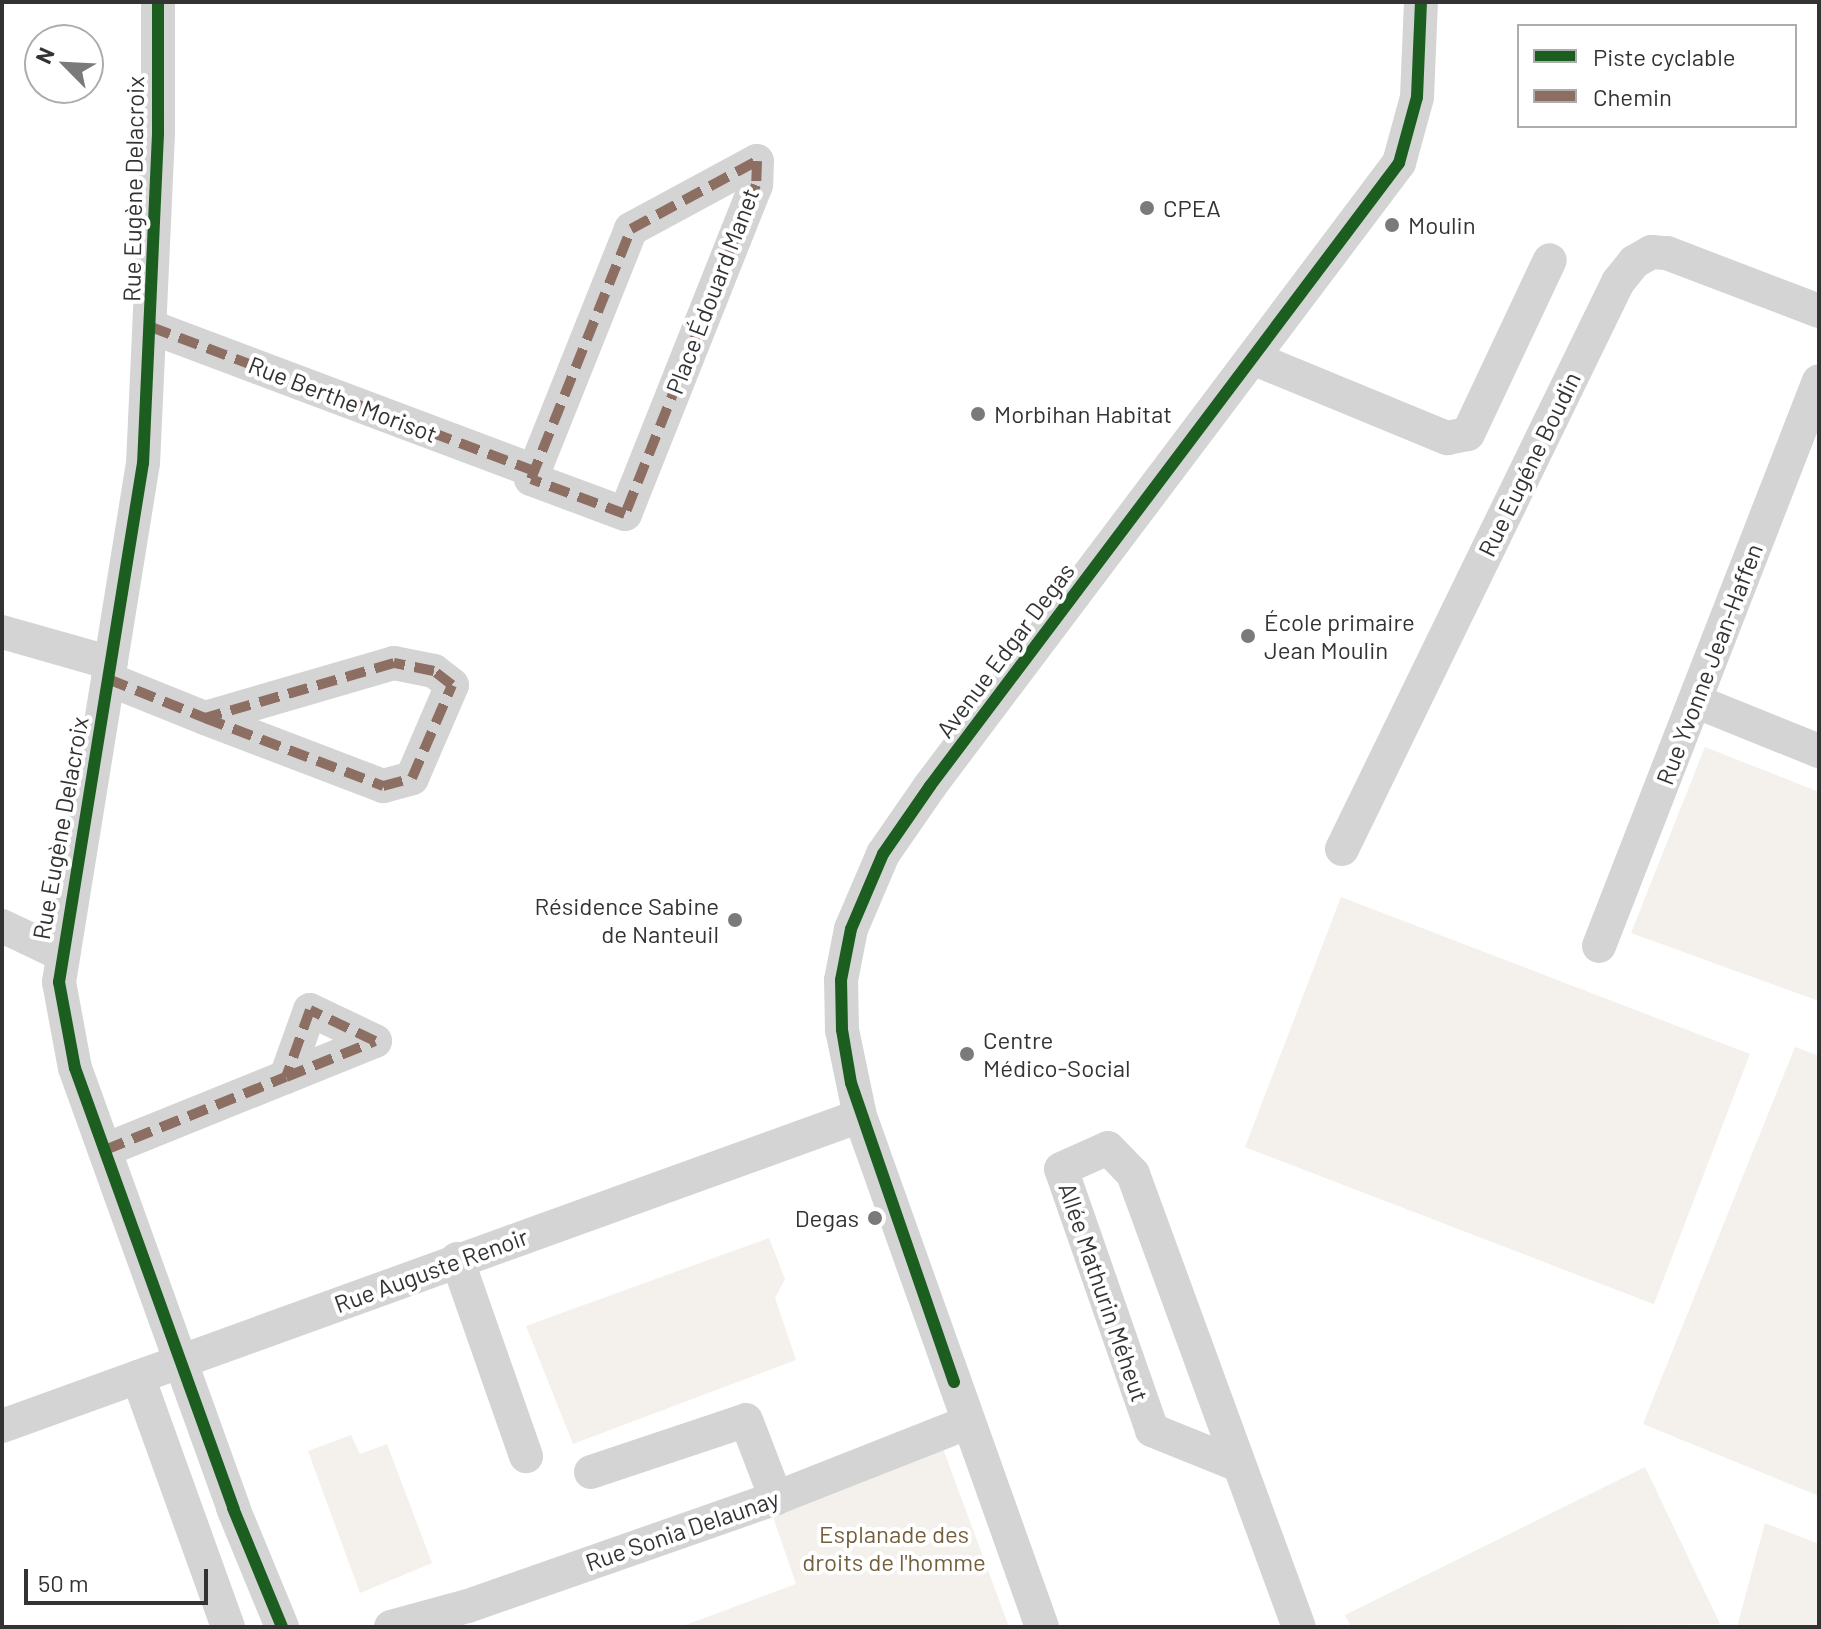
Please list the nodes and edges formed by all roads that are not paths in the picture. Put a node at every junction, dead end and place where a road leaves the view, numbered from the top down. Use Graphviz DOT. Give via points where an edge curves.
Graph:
graph roads {
  1 [pos="158,2"];
  2 [pos="1400,2"];
  3 [pos="1421,2"];
  4 [pos="1437,2"];
  5 [pos="1420,46"];
  6 [pos="1407,140"];
  7 [pos="1550,260"];
  8 [pos="1819,311"];
  9 [pos="151,327"];
  10 [pos="1255,359"];
  11 [pos="1819,381"];
  12 [pos="1811,424"];
  13 [pos="534,471"];
  14 [pos="2,632"];
  15 [pos="109,671"];
  16 [pos="1695,701"];
  17 [pos="205,718"];
  18 [pos="1819,751"];
  19 [pos="1342,849"];
  20 [pos="2,926"];
  21 [pos="1599,946"];
  22 [pos="61,954"];
  23 [pos="286,1077"];
  24 [pos="860,1116"];
  25 [pos="105,1150"];
  26 [pos="457,1259"];
  27 [pos="180,1361"];
  28 [pos="138,1377"];
  29 [pos="969,1422"];
  30 [pos="2,1426"];
  31 [pos="526,1456"];
  32 [pos="1236,1464"];
  33 [pos="591,1472"];
  34 [pos="776,1498"];
  35 [pos="228,1627"];
  36 [pos="282,1627"];
  37 [pos="391,1627"];
  38 [pos="1042,1627"];
  39 [pos="1299,1627"];
  1 -- 9 [label="street, Rue Eugène Delacroix"];
  2 -- 6 [label="street" via="1401,115"];
  3 -- 5 [label="street, Avenue Edgar Degas"];
  4 -- 5 [label="street"];
  5 -- 6 [label="street, Avenue Edgar Degas" via="1417,97"];
  6 -- 10 [label="street, Avenue Edgar Degas" via="1399,163"];
  7 -- 10 [label="street" via="1468,434 1447,438"];
  8 -- 19 [label="street, Rue Eugéne Boudin" via="1667,253 1651,252 1634,262 1611,294"];
  9 -- 13 [label="street, Rue Berthe Morisot"];
  9 -- 15 [label="street, Rue Eugène Delacroix" via="143,463"];
  10 -- 24 [label="street, Avenue Edgar Degas" via="1020,665 883,854 851,929 841,980 842,1030"];
  11 -- 12 [label="street, Rue Yvonne Jean-Haffen"];
  12 -- 16 [label="street, Rue Yvonne Jean-Haffen"];
  13 -- 13 [label="street, Place Édouard Manet" via="631,229 757,161 756,185 625,514 531,479"];
  14 -- 15 [label="street"];
  15 -- 17 [label="street"];
  15 -- 22 [label="street, Rue Eugène Delacroix"];
  16 -- 18 [label="street"];
  16 -- 21 [label="street, Rue Yvonne Jean-Haffen"];
  17 -- 17 [label="street" via="383,786 412,778 452,685 434,671 394,663"];
  20 -- 22 [label="street"];
  22 -- 25 [label="street, Rue Eugène Delacroix" via="59,982 75,1068"];
  23 -- 25 [label="street"];
  24 -- 26 [label="street, Rue Auguste Renoir"];
  24 -- 29 [label="street, Avenue Edgar Degas"];
  25 -- 27 [label="street, Rue Eugène Delacroix"];
  26 -- 27 [label="street, Rue Auguste Renoir"];
  26 -- 31 [label="street"];
  27 -- 28 [label="street, Rue Auguste Renoir"];
  27 -- 36 [label="street, Rue Eugène Delacroix"];
  28 -- 30 [label="street, Rue Auguste Renoir"];
  28 -- 35 [label="street"];
  29 -- 34 [label="street, Rue Sonia Delaunay"];
  29 -- 38 [label="street, Avenue Edgar Degas"];
  32 -- 32 [label="street, Allée Mathurin Méheut" via="1133,1174 1108,1148 1061,1169 1152,1430"];
  32 -- 39 [label="street, Allée Mathurin Méheut"];
  33 -- 34 [label="street" via="746,1420"];
  34 -- 37 [label="street, Rue Sonia Delaunay" via="468,1606"];
}
